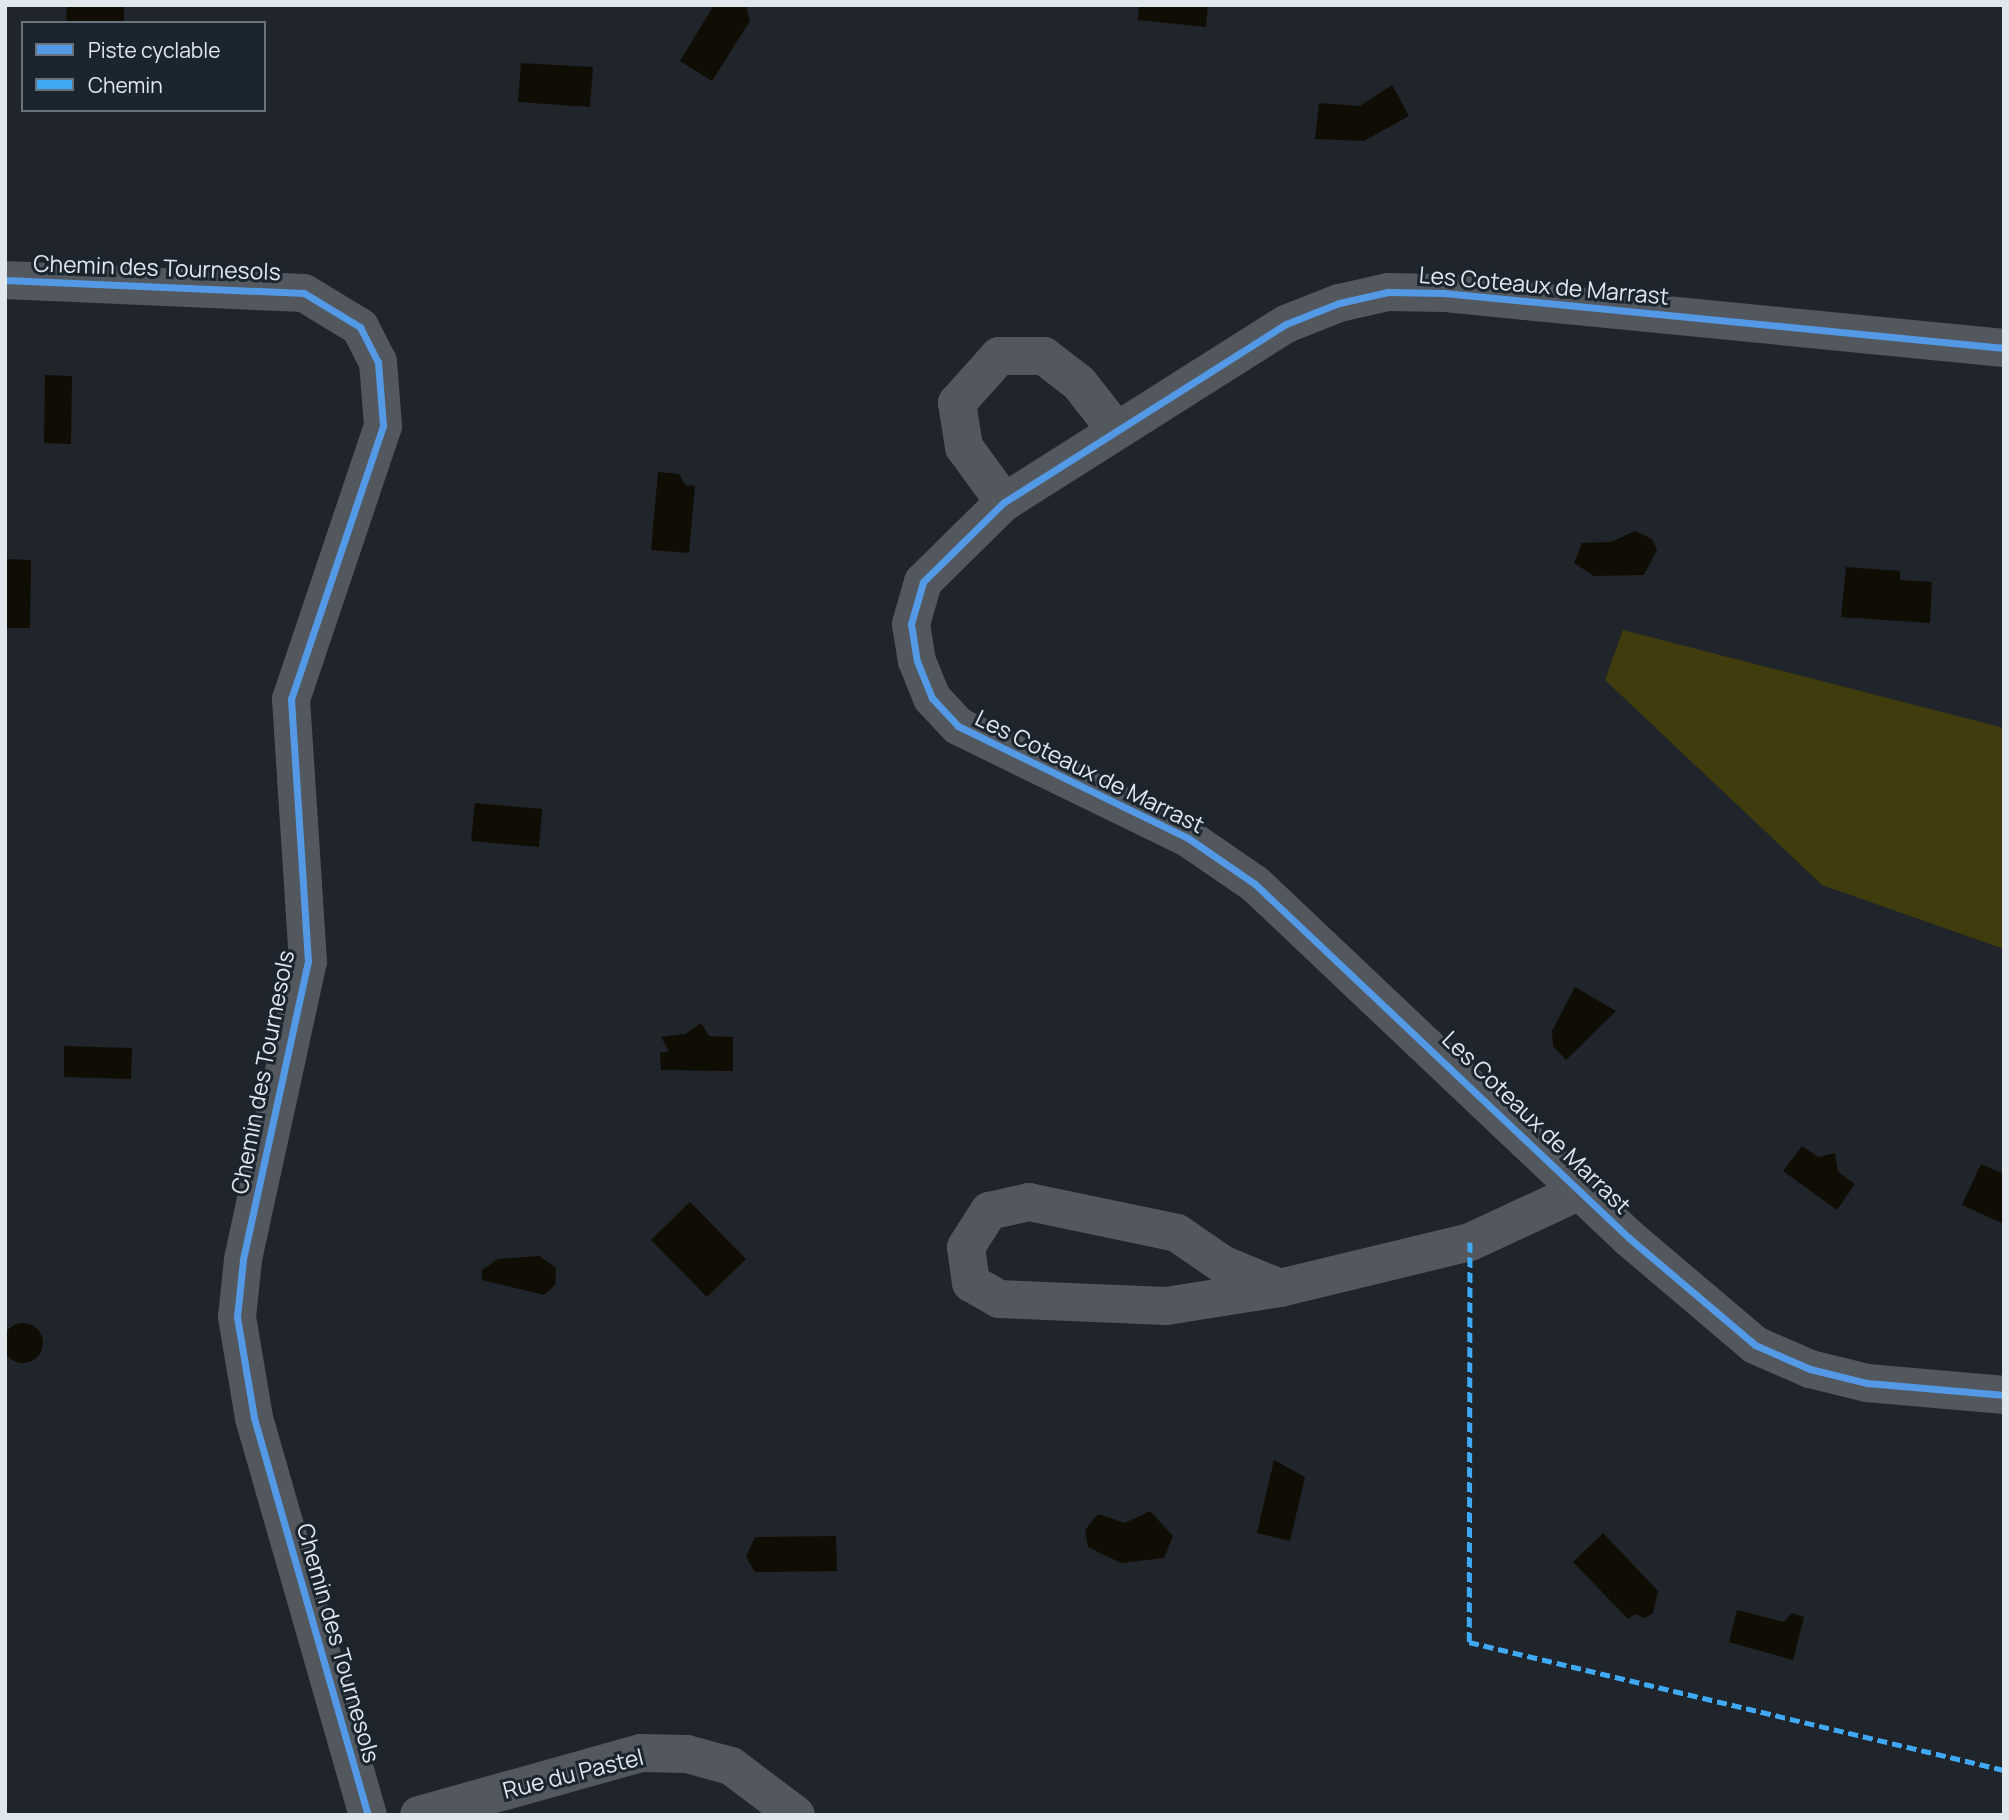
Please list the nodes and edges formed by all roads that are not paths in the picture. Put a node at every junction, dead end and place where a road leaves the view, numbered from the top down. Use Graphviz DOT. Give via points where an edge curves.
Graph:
graph roads {
  1 [pos="5,280"];
  2 [pos="2004,348"];
  3 [pos="1116,430"];
  4 [pos="1004,502"];
  5 [pos="1584,1189"];
  6 [pos="1280,1288"];
  7 [pos="2004,1395"];
  8 [pos="368,1815"];
  9 [pos="419,1815"];
  10 [pos="796,1815"];
  1 -- 8 [label="street, Chemin des Tournesols" via="304,293 360,327 378,362 383,426 291,699 308,961 243,1260 237,1317 254,1418"];
  2 -- 3 [label="street, Les Coteaux de Marrast" via="1388,292 1286,324"];
  3 -- 4 [label="street, Les Coteaux de Marrast"];
  3 -- 4 [label="street" via="1079,383 1044,356 999,356 957,403 964,447"];
  4 -- 5 [label="street, Les Coteaux de Marrast" via="923,582 912,624 917,661 932,698 958,726 993,748 1188,838 1255,884"];
  5 -- 6 [label="street, Les Coteaux de Marrast" via="1470,1242"];
  5 -- 7 [label="street, Les Coteaux de Marrast" via="1701,1304 1755,1345 1810,1369 1867,1383"];
  6 -- 6 [label="street, Les Coteaux de Marrast" via="1222,1264 1177,1233 1029,1202 989,1211 966,1247 971,1283 999,1299 1166,1306"];
  9 -- 10 [label="street, Rue du Pastel" via="640,1753 687,1754 731,1766"];
}
